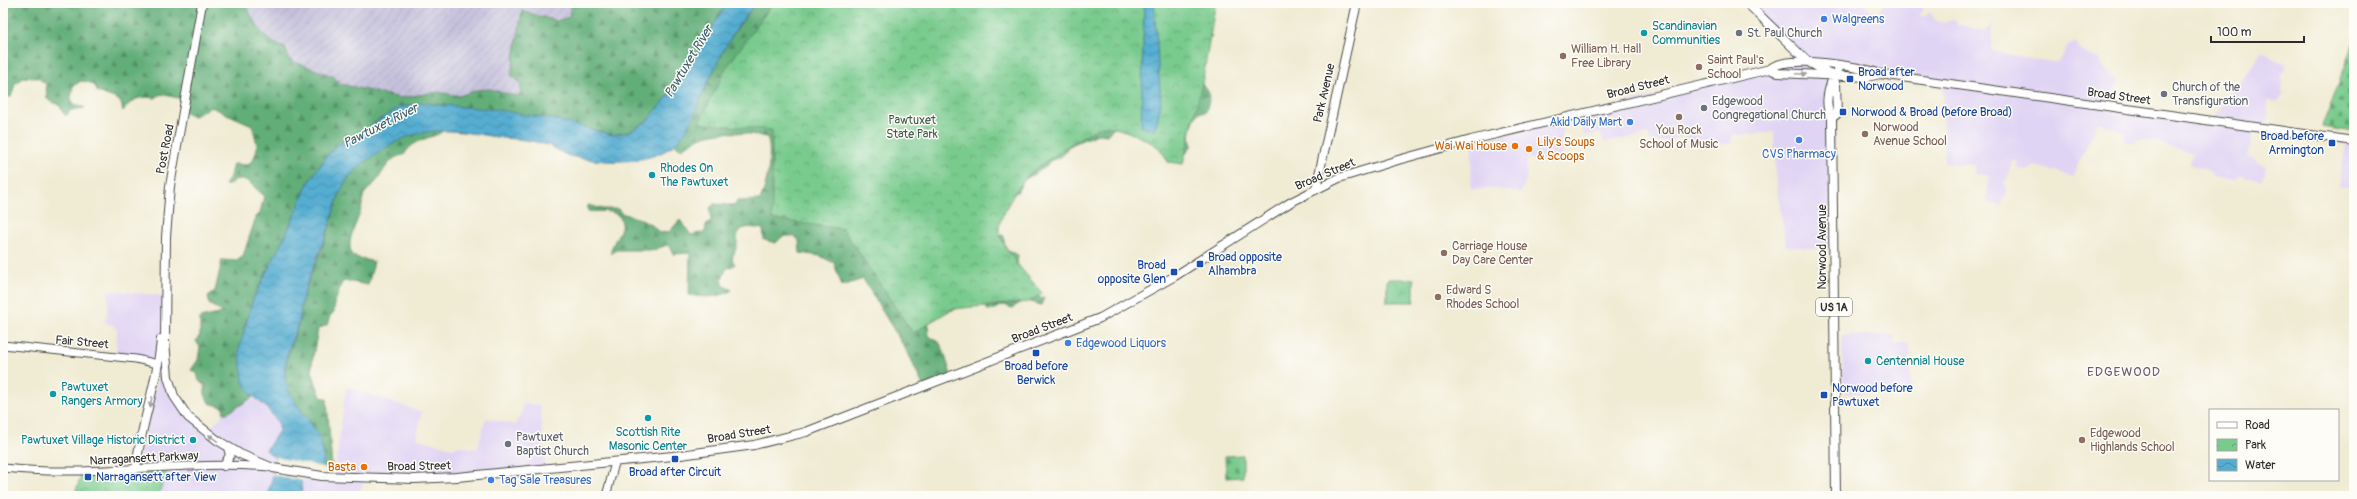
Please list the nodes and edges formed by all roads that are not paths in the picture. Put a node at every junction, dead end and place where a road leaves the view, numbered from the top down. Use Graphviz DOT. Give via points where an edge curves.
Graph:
graph roads {
  1 [pos="202,3"];
  2 [pos="1357,3"];
  3 [pos="1747,3"];
  4 [pos="1808,62"];
  5 [pos="1841,66"];
  6 [pos="1770,69"];
  7 [pos="1880,74"];
  8 [pos="1833,77"];
  9 [pos="2354,141"];
  10 [pos="1316,188"];
  11 [pos="165,301"];
  12 [pos="3,345"];
  13 [pos="158,364"];
  14 [pos="228,448"];
  15 [pos="615,463"];
  16 [pos="224,466"];
  17 [pos="3,468"];
  18 [pos="273,468"];
  19 [pos="136,469"];
  20 [pos="287,470"];
  21 [pos="606,496"];
  22 [pos="1836,496"];
  1 -- 11 [label="main road, Post Road" via="170,186"];
  2 -- 10 [label="main road, Park Avenue"];
  3 -- 4 [label="main road"];
  4 -- 5 [label="main road, Broad Street"];
  4 -- 6 [label="main road, Broad Street" via="1782,62"];
  4 -- 8 [label="main road"];
  5 -- 7 [label="main road, Broad Street"];
  5 -- 8 [label="main road"];
  6 -- 8 [label="main road, Broad Street, one-way" via="1778,73"];
  6 -- 10 [label="main road, Broad Street" via="1428,152 1357,172"];
  7 -- 8 [label="main road, Broad Street" via="1867,77"];
  7 -- 9 [label="main road, Broad Street"];
  8 -- 22 [label="main road, Norwood Avenue / US 1A" via="1836,84 1837,109 1837,114 1832,118"];
  10 -- 15 [label="main road, Broad Street" via="1146,292 1100,318 1057,336 777,441"];
  11 -- 13 [label="main road, Post Road"];
  14 -- 11 [label="main road, Post Road, one-way" via="188,417 170,386 166,361"];
  12 -- 13 [label="street, Fair Street" via="136,358"];
  13 -- 19 [label="main road, Post Road, one-way"];
  14 -- 16 [label="main road" via="230,455"];
  14 -- 18 [label="main road, Post Road"];
  15 -- 20 [label="main road, Broad Street" via="449,478 320,476"];
  15 -- 21 [label="street"];
  16 -- 18 [label="street, Narragansett Parkway"];
  16 -- 19 [label="street, Narragansett Parkway"];
  17 -- 19 [label="street, Narragansett Parkway" via="82,473"];
  18 -- 20 [label="main road, Narragansett Parkway"];
}
